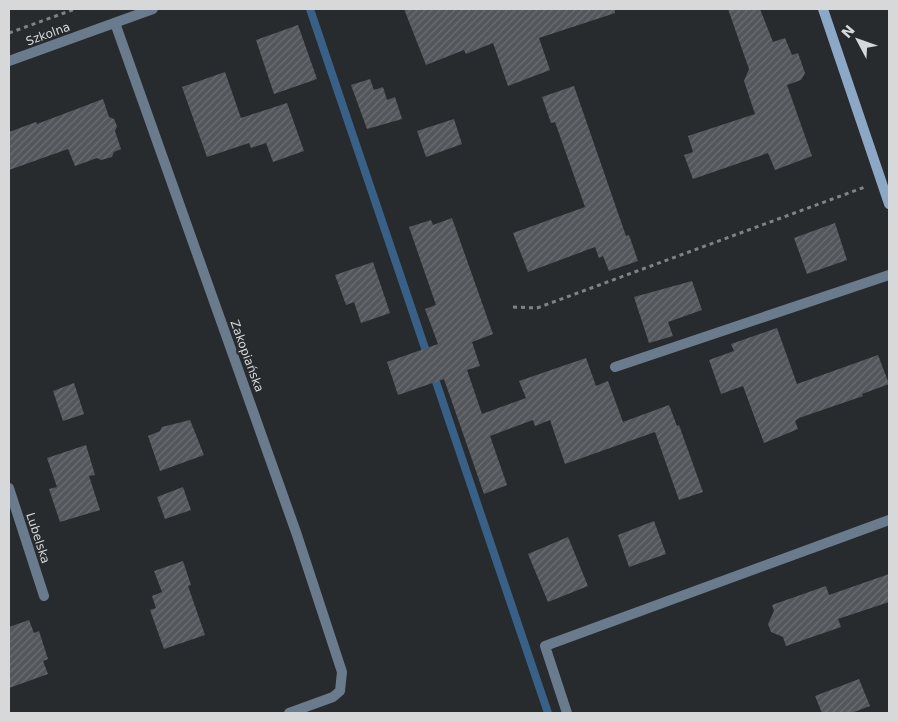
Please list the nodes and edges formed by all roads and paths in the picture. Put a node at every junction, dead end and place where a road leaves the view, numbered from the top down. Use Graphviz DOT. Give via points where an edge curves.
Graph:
graph roads {
  1 [pos="75,9"];
  2 [pos="153,9"];
  3 [pos="823,9"];
  4 [pos="115,23"];
  5 [pos="9,33"];
  6 [pos="9,61"];
  7 [pos="882,181"];
  8 [pos="889,204"];
  9 [pos="889,275"];
  10 [pos="513,307"];
  11 [pos="614,367"];
  12 [pos="9,488"];
  13 [pos="889,520"];
  14 [pos="44,596"];
  15 [pos="289,713"];
  16 [pos="567,713"];
  1 -- 5 [label="path"];
  2 -- 4 [label="street, Szkolna"];
  3 -- 7 [label="street"];
  4 -- 6 [label="street, Szkolna"];
  4 -- 15 [label="street, Zakopiańska" via="297,535 342,672 340,691"];
  7 -- 8 [label="street"];
  7 -- 10 [label="path" via="537,308"];
  9 -- 11 [label="street"];
  12 -- 14 [label="street, Lubelska"];
  13 -- 16 [label="street" via="545,646"];
}
